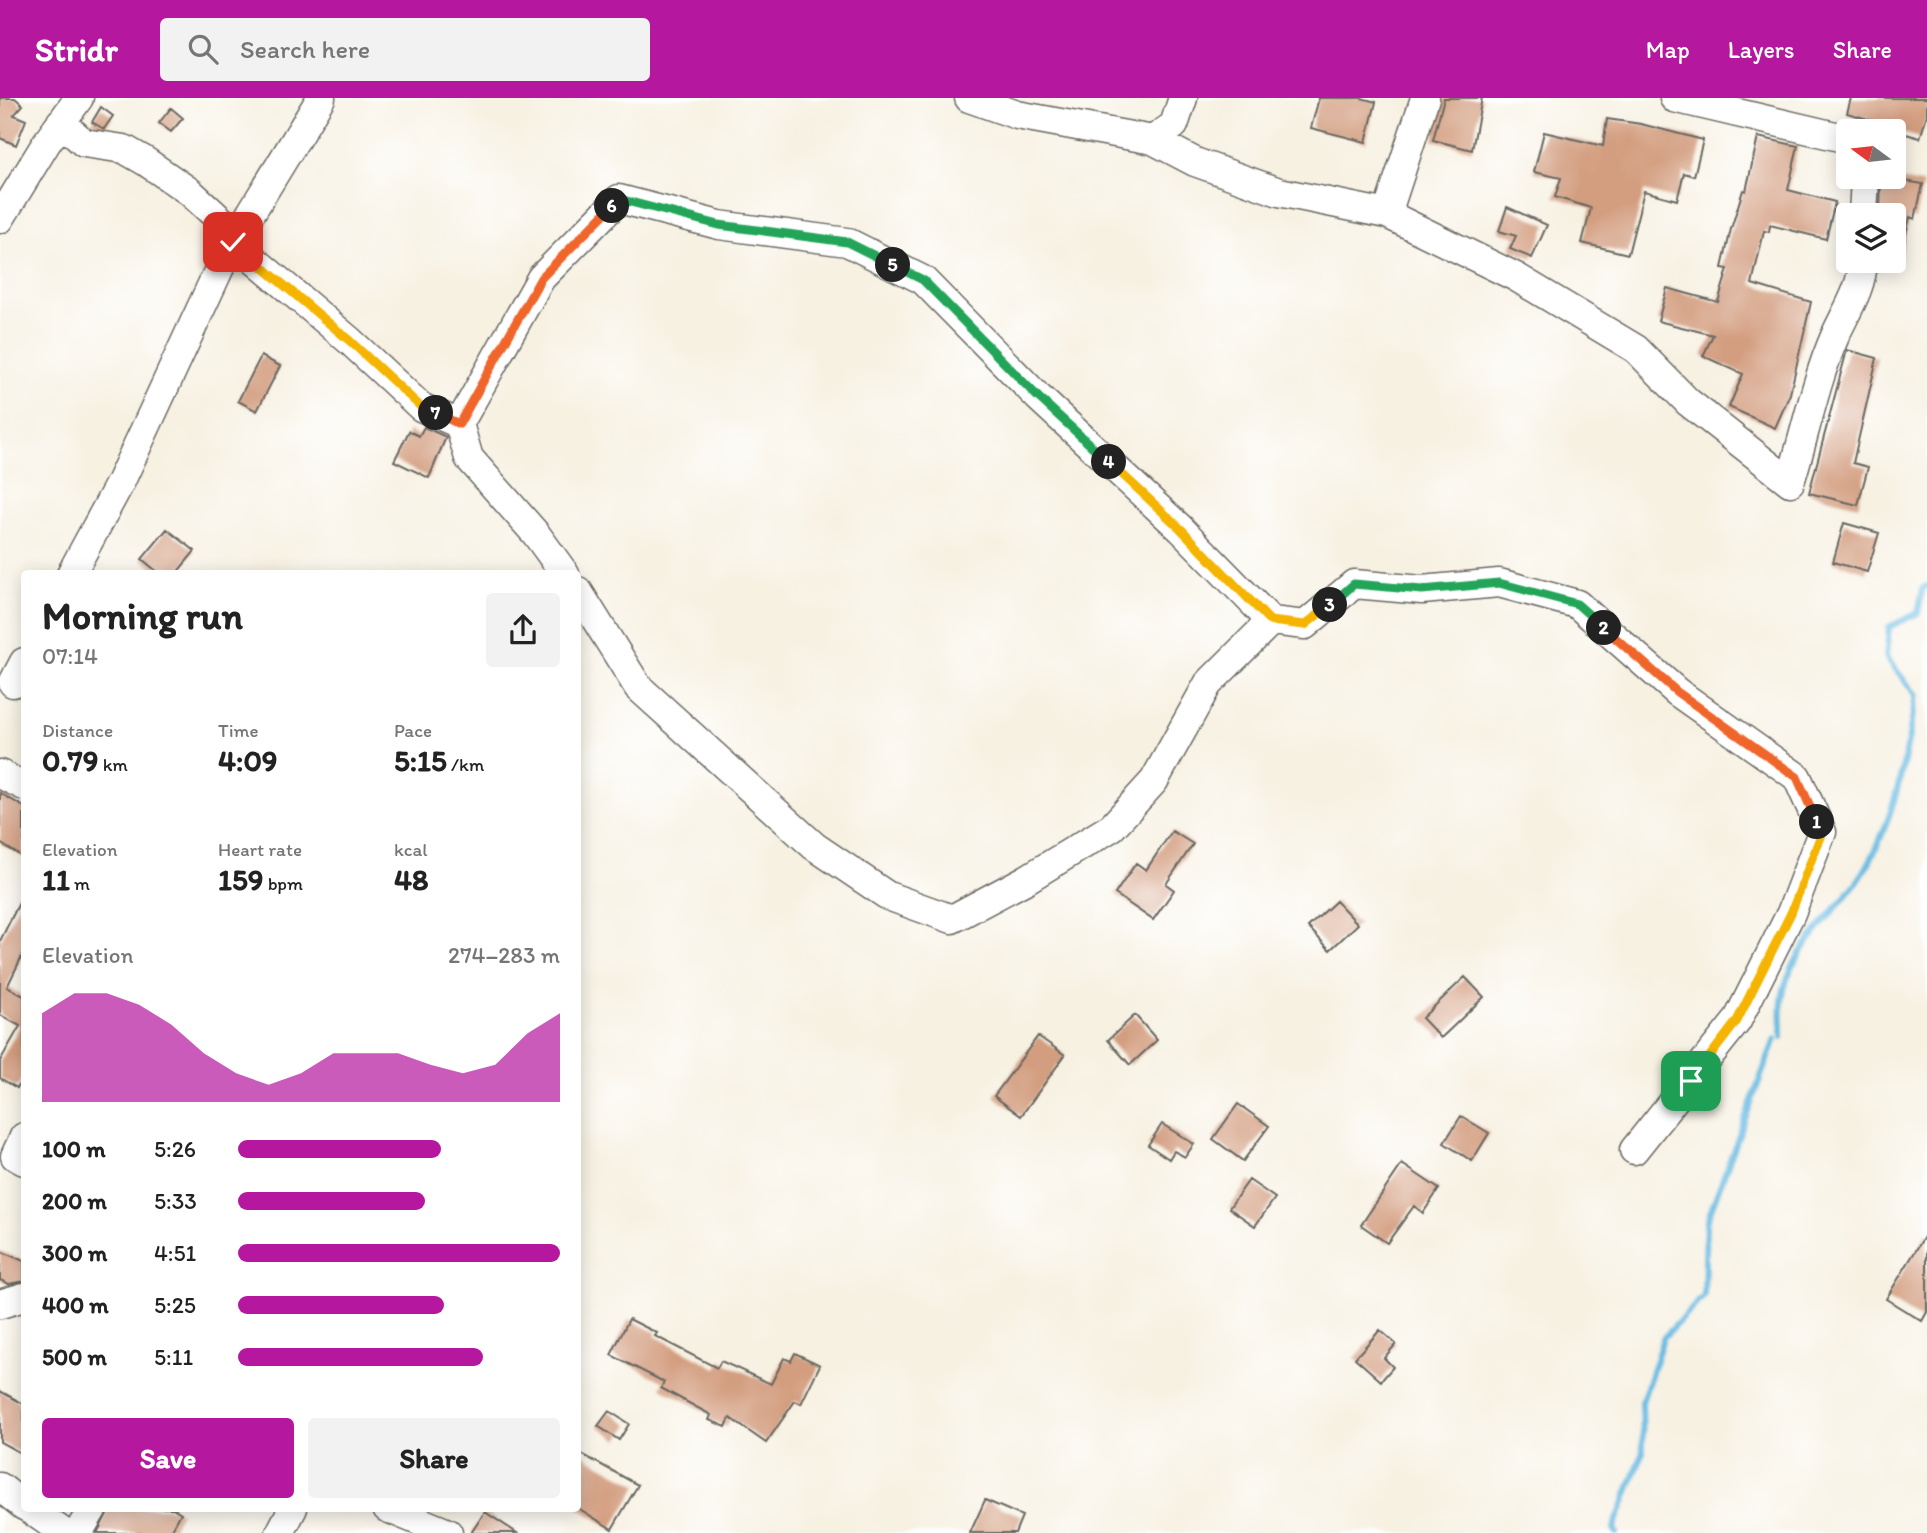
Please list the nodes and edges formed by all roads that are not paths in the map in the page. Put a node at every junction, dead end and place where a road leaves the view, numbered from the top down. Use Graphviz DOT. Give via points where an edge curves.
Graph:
graph roads {
  1 [pos="79,98"];
  2 [pos="321,98"];
  3 [pos="969,98"];
  4 [pos="1183,98"];
  5 [pos="1425,98"];
  6 [pos="1674,98"];
  7 [pos="1741,105"];
  8 [pos="61,122"];
  9 [pos="1836,135"];
  10 [pos="1153,140"];
  11 [pos="2,211"];
  12 [pos="1387,214"];
  13 [pos="235,239"];
  14 [pos="1863,273"];
  15 [pos="459,424"];
  16 [pos="73,570"];
  17 [pos="562,570"];
  18 [pos="581,596"];
  19 [pos="1270,621"];
  20 [pos="0,774"];
  21 [pos="21,784"];
  22 [pos="1634,1150"];
  23 [pos="21,1298"];
  24 [pos="0,1304"];
  25 [pos="0,1487"];
  26 [pos="21,1503"];
  27 [pos="33,1512"];
  28 [pos="91,1512"];
  29 [pos="291,1512"];
  30 [pos="397,1512"];
  31 [pos="64,1533"];
  32 [pos="78,1533"];
  33 [pos="280,1533"];
  34 [pos="449,1533"];
  1 -- 8 [label="street"];
  2 -- 13 [label="street"];
  3 -- 10 [label="street" via="1017,114"];
  4 -- 10 [label="street" via="1174,125"];
  5 -- 12 [label="street"];
  6 -- 7 [label="street"];
  7 -- 9 [label="street"];
  8 -- 11 [label="street"];
  8 -- 13 [label="street" via="84,143 124,149 145,161 190,192"];
  10 -- 12 [label="street" via="1195,162 1279,192"];
  12 -- 14 [label="street" via="1516,277 1636,349 1688,402 1790,482 1834,337"];
  13 -- 15 [label="street" via="421,407"];
  13 -- 16 [label="street" via="120,483"];
  15 -- 17 [label="street" via="469,458"];
  15 -- 19 [label="street" via="541,278 619,199 719,225 847,242 923,280"];
  18 -- 19 [label="street" via="638,687 814,846 888,896 952,919 1112,827 1154,781 1208,684"];
  19 -- 22 [label="street" via="1305,625 1354,584 1422,590 1499,583 1577,604 1677,692 1797,777 1822,832 1791,913 1737,1021"];
  20 -- 21 [label="street"];
  23 -- 24 [label="street"];
  25 -- 26 [label="street"];
  27 -- 31 [label="street"];
  28 -- 32 [label="street"];
  29 -- 33 [label="street"];
  30 -- 34 [label="street"];
}
